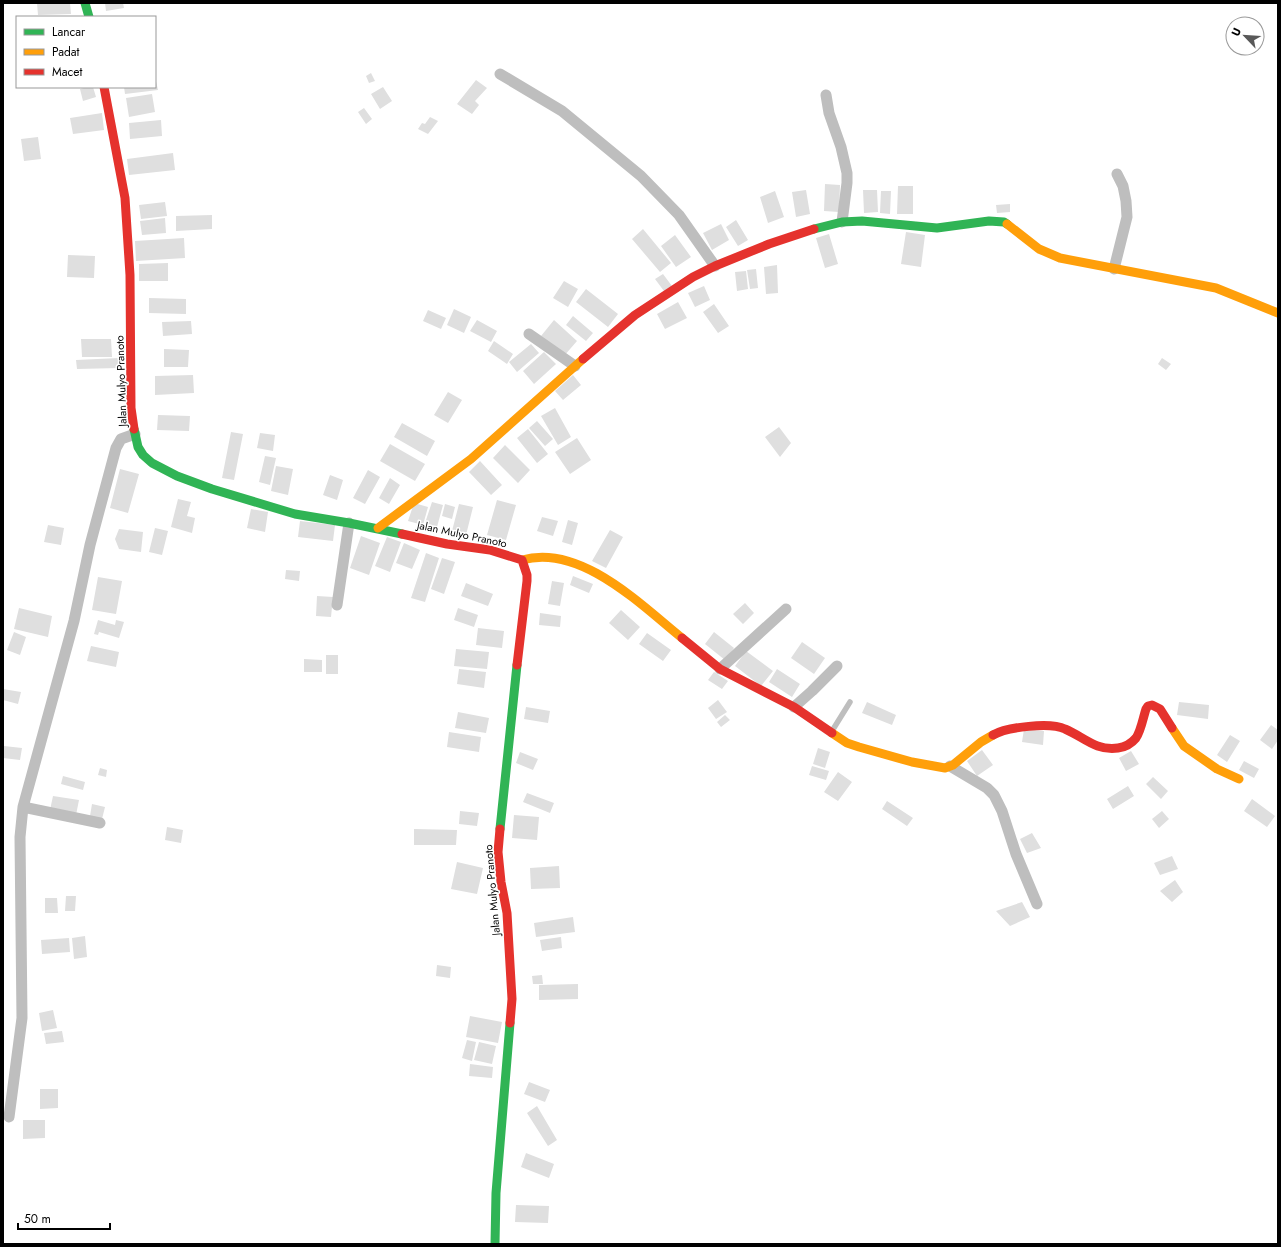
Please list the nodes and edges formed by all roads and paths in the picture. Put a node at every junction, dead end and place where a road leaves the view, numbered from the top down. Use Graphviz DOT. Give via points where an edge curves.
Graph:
graph roads {
  1 [pos="85,3"];
  2 [pos="89,16"];
  3 [pos="500,74"];
  4 [pos="104,88"];
  5 [pos="826,95"];
  6 [pos="1117,174"];
  7 [pos="842,222"];
  8 [pos="715,266"];
  9 [pos="1114,268"];
  10 [pos="1278,313"];
  11 [pos="529,334"];
  12 [pos="575,366"];
  13 [pos="135,434"];
  14 [pos="349,522"];
  15 [pos="378,528"];
  16 [pos="522,560"];
  17 [pos="337,605"];
  18 [pos="786,609"];
  19 [pos="837,666"];
  20 [pos="720,669"];
  21 [pos="850,702"];
  22 [pos="794,707"];
  23 [pos="831,733"];
  24 [pos="950,766"];
  25 [pos="1239,779"];
  26 [pos="23,807"];
  27 [pos="100,823"];
  28 [pos="1037,904"];
  29 [pos="9,1117"];
  30 [pos="495,1244"];
  1 -- 2 [label="street"];
  3 -- 8 [label="street" via="562,112 642,176 679,215"];
  4 -- 13 [label="street, Jalan Mulyo Pranoto" via="125,198 130,276 131,408"];
  5 -- 7 [label="street" via="847,173"];
  6 -- 9 [label="street" via="1123,186 1127,217"];
  7 -- 8 [label="street" via="802,232"];
  7 -- 9 [label="street" via="862,221 937,228 989,221 1004,222 1049,254"];
  8 -- 12 [label="street" via="635,316"];
  9 -- 10 [label="street" via="1216,288"];
  11 -- 12 [label="street"];
  12 -- 15 [label="street" via="471,459"];
  13 -- 14 [label="street, Jalan Mulyo Pranoto" via="143,455 152,463 177,476 295,514"];
  13 -- 26 [label="street" via="121,439 116,448 90,545 74,621"];
  14 -- 15 [label="street, Jalan Mulyo Pranoto"];
  14 -- 17 [label="street"];
  15 -- 16 [label="street, Jalan Mulyo Pranoto" via="446,544 490,550"];
  16 -- 20 [label="street" via="532,556 545,556 575,563 598,573"];
  16 -- 30 [label="street, Jalan Mulyo Pranoto" via="527,581 498,852 507,913 512,999 496,1193"];
  18 -- 20 [label="street"];
  19 -- 22 [label="street"];
  20 -- 22 [label="street"];
  21 -- 23 [label="lane"];
  22 -- 23 [label="street"];
  23 -- 24 [label="street" via="853,745 896,758 935,767"];
  24 -- 25 [label="street" via="981,742 998,732 1016,727 1054,726 1064,728 1098,747 1109,749 1128,746 1137,737 1146,709 1152,705 1160,709 1184,746"];
  24 -- 28 [label="street" via="994,795"];
  26 -- 27 [label="street"];
  26 -- 29 [label="street" via="20,837 22,1018"];
}
